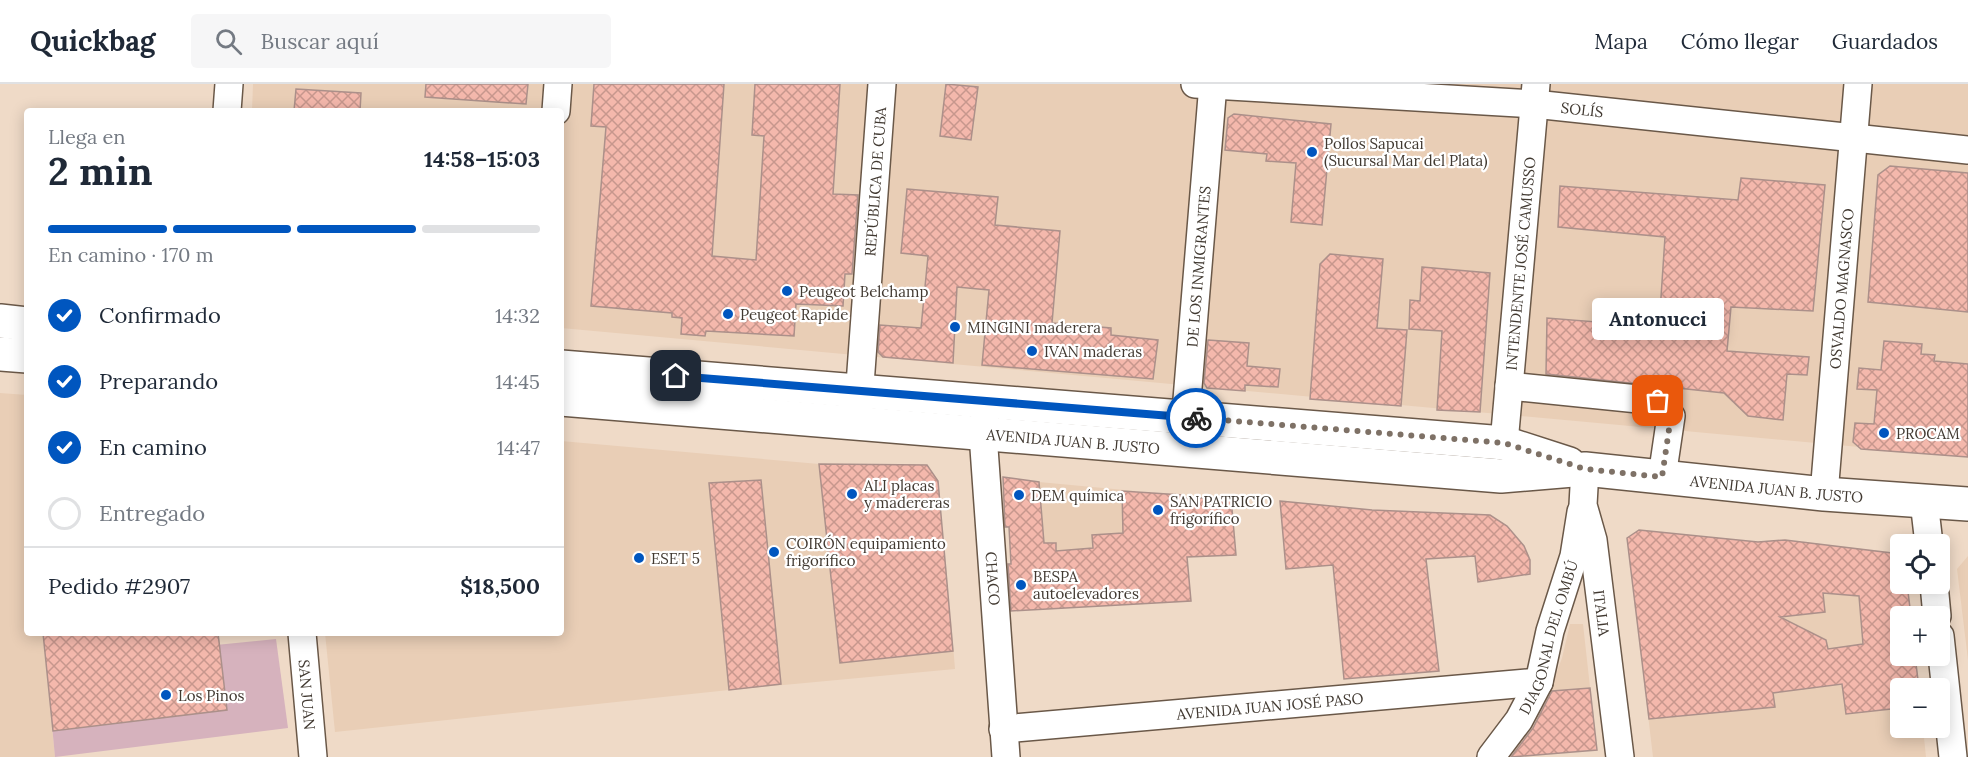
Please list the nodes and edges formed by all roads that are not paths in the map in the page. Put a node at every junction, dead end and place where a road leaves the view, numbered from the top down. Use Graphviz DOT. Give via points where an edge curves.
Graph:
graph roads {
  1 [pos="229,84"];
  2 [pos="558,84"];
  3 [pos="882,84"];
  4 [pos="1207,84"];
  5 [pos="1858,84"];
  6 [pos="1535,94"];
  7 [pos="227,108"];
  8 [pos="556,108"];
  9 [pos="1853,140"];
  10 [pos="1968,150"];
  11 [pos="0,321"];
  12 [pos="24,324"];
  13 [pos="0,354"];
  14 [pos="24,356"];
  15 [pos="564,367"];
  16 [pos="1509,386"];
  17 [pos="859,391"];
  18 [pos="564,399"];
  19 [pos="986,401"];
  20 [pos="1185,417"];
  21 [pos="857,423"];
  22 [pos="983,434"];
  23 [pos="1504,443"];
  24 [pos="1183,450"];
  25 [pos="1585,469"];
  26 [pos="1662,477"];
  27 [pos="1824,494"];
  28 [pos="1924,501"];
  29 [pos="1968,504"];
  30 [pos="1583,505"];
  31 [pos="1928,534"];
  32 [pos="302,636"];
  33 [pos="1943,666"];
  34 [pos="1539,682"];
  35 [pos="1003,729"];
  36 [pos="313,757"];
  37 [pos="1006,757"];
  38 [pos="1491,757"];
  39 [pos="1620,757"];
  40 [pos="1953,757"];
  1 -- 7 [label="street"];
  2 -- 8 [label="street"];
  3 -- 17 [label="street, REPÚBLICA DE CUBA"];
  4 -- 6 [label="street, SOLÍS"];
  4 -- 20 [label="street, DE LOS INMIGRANTES"];
  5 -- 9 [label="street, OSVALDO MAGNASCO"];
  6 -- 9 [label="street, SOLÍS"];
  6 -- 16 [label="street, INTENDENTE JOSÉ CAMUSSO"];
  9 -- 10 [label="street, SOLÍS"];
  9 -- 27 [label="street, OSVALDO MAGNASCO"];
  11 -- 12 [label="main road"];
  13 -- 14 [label="main road"];
  15 -- 17 [label="main road, AVENIDA JUAN B. JUSTO"];
  16 -- 23 [label="street, INTENDENTE JOSÉ CAMUSSO"];
  16 -- 26 [label="street" via="1658,401 1671,416"];
  17 -- 19 [label="main road, AVENIDA JUAN B. JUSTO"];
  17 -- 21 [label="street, REPÚBLICA DE CUBA"];
  18 -- 21 [label="main road, AVENIDA JUAN B. JUSTO"];
  19 -- 20 [label="main road, AVENIDA JUAN B. JUSTO"];
  19 -- 22 [label="street, CHACO"];
  20 -- 23 [label="main road, AVENIDA JUAN B. JUSTO"];
  20 -- 24 [label="street, DE LOS INMIGRANTES"];
  21 -- 22 [label="main road, AVENIDA JUAN B. JUSTO"];
  22 -- 24 [label="main road, AVENIDA JUAN B. JUSTO"];
  22 -- 35 [label="street, CHACO"];
  23 -- 25 [label="main road, AVENIDA JUAN B. JUSTO"];
  24 -- 25 [label="main road, AVENIDA JUAN B. JUSTO" via="1501,476"];
  25 -- 26 [label="main road, AVENIDA JUAN B. JUSTO"];
  25 -- 30 [label="street, ITALIA"];
  26 -- 27 [label="main road, AVENIDA JUAN B. JUSTO"];
  27 -- 28 [label="main road, AVENIDA JUAN B. JUSTO"];
  28 -- 29 [label="main road, AVENIDA JUAN B. JUSTO"];
  28 -- 31 [label="street"];
  30 -- 34 [label="street, DIAGONAL DEL OMBÚ" via="1574,556 1550,631"];
  30 -- 39 [label="street, ITALIA" via="1593,540"];
  32 -- 36 [label="street, SAN JUAN"];
  33 -- 40 [label="street"];
  34 -- 35 [label="street, AVENIDA JUAN JOSÉ PASO"];
  34 -- 38 [label="street, DIAGONAL DEL OMBÚ" via="1519,720"];
  35 -- 37 [label="street, CHACO"];
}
